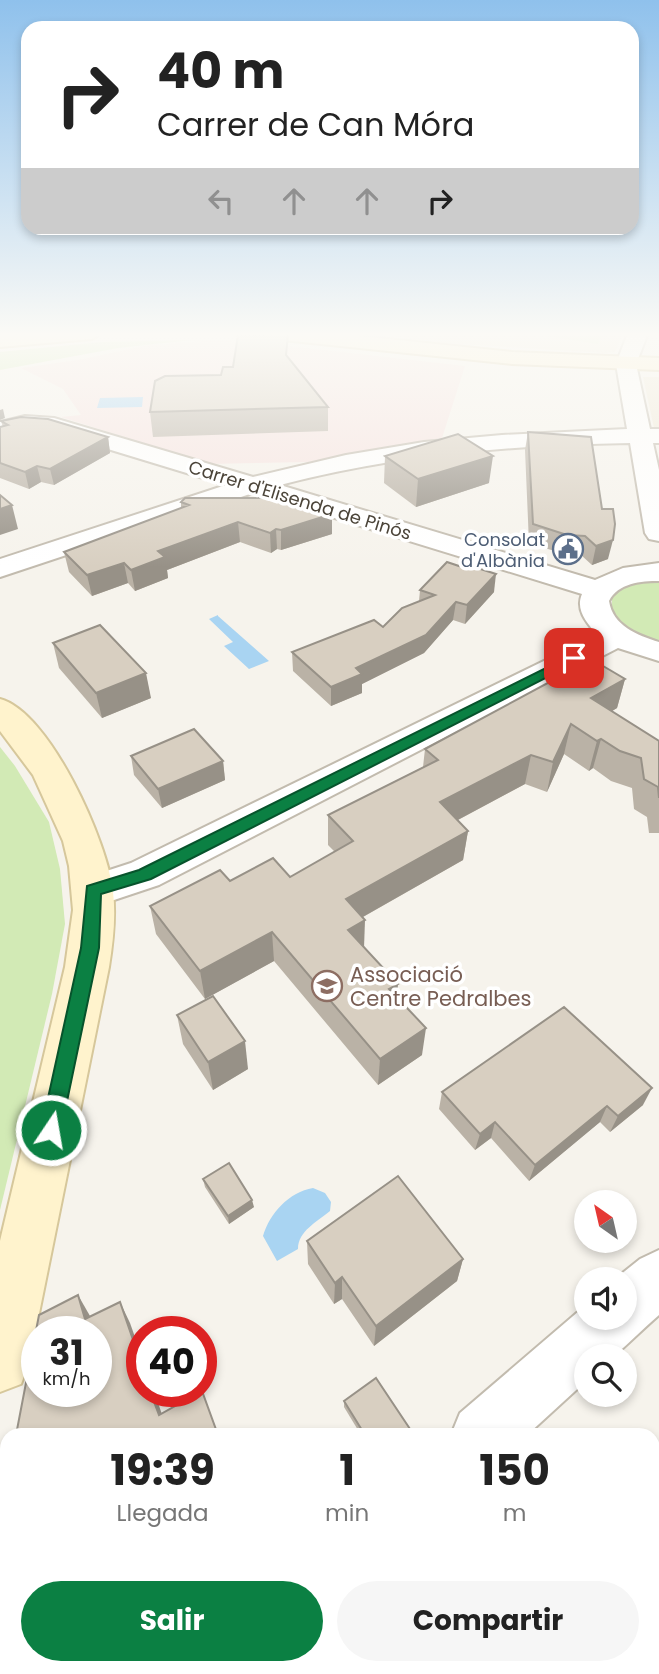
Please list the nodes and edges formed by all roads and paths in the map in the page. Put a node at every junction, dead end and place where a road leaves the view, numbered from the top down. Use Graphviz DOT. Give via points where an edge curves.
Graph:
graph roads {
  1 [pos="641,411"];
  2 [pos="0,429"];
  3 [pos="649,437"];
  4 [pos="252,485"];
  5 [pos="659,533"];
  6 [pos="0,568"];
  7 [pos="659,572"];
  8 [pos="599,590"];
  9 [pos="618,636"];
  10 [pos="659,652"];
  11 [pos="0,710"];
  12 [pos="93,891"];
  13 [pos="659,1278"];
  14 [pos="637,1297"];
  15 [pos="600,1330"];
  16 [pos="0,1363"];
  17 [pos="490,1428"];
  1 -- 3 [label="street"];
  2 -- 4 [label="street, Carrer d'Elisenda de Pinós" via="48,423"];
  3 -- 4 [label="street" via="533,439 424,451 347,462"];
  3 -- 5 [label="street"];
  4 -- 6 [label="street"];
  4 -- 8 [label="street, Carrer d'Elisenda de Pinós"];
  7 -- 8 [label="street" via="632,573"];
  8 -- 9 [label="street" via="594,603 598,617"];
  9 -- 10 [label="street"];
  9 -- 12 [label="street" via="145,874"];
  11 -- 12 [label="street" via="42,759 74,823"];
  12 -- 16 [label="street" via="90,948"];
  13 -- 14 [label="street"];
  15 -- 17 [label="street"];
}
